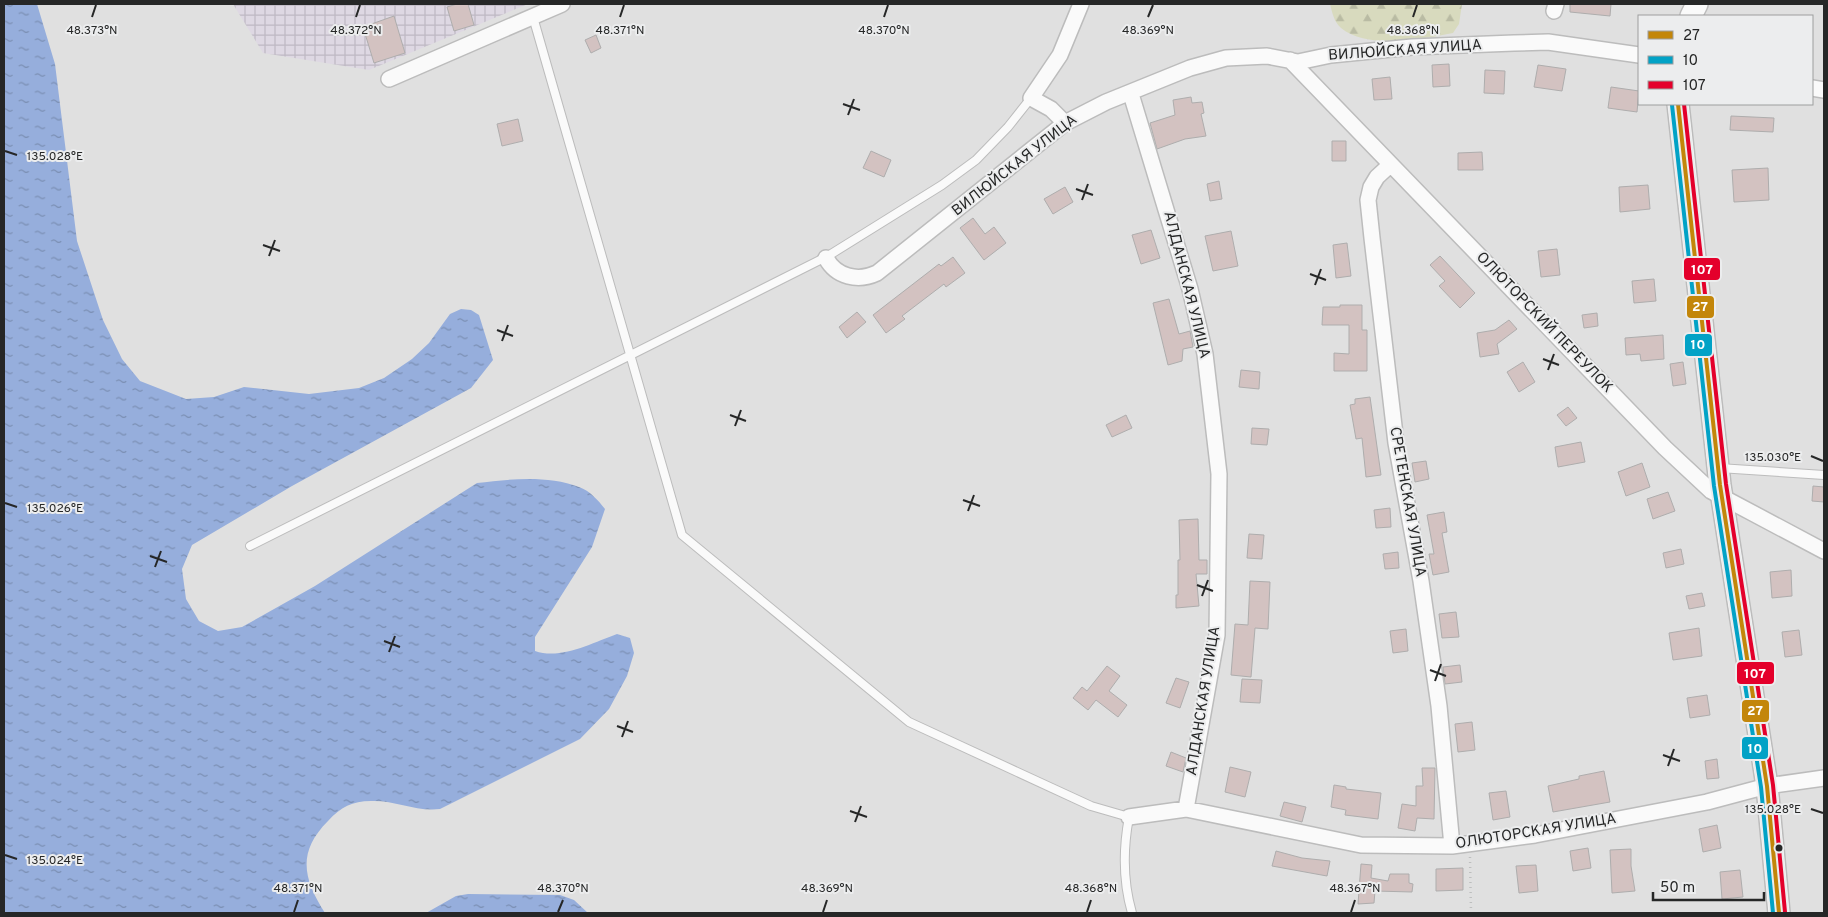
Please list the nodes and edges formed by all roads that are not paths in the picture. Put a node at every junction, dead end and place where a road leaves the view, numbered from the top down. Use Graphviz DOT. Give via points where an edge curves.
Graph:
graph roads {
  1 [pos="562,4"];
  2 [pos="1081,4"];
  3 [pos="533,17"];
  4 [pos="1638,54"];
  5 [pos="1290,60"];
  6 [pos="389,79"];
  7 [pos="1131,94"];
  8 [pos="1031,98"];
  9 [pos="1678,105"];
  10 [pos="1065,123"];
  11 [pos="1390,165"];
  12 [pos="826,258"];
  13 [pos="630,356"];
  14 [pos="1718,468"];
  15 [pos="1824,475"];
  16 [pos="1722,498"];
  17 [pos="250,546"];
  18 [pos="1824,551"];
  19 [pos="1824,778"];
  20 [pos="1767,786"];
  21 [pos="1186,809"];
  22 [pos="1129,817"];
  23 [pos="1452,846"];
  24 [pos="1132,913"];
  25 [pos="1779,913"];
  1 -- 3 [label="street"];
  2 -- 8 [label="street" via="1060,55"];
  3 -- 6 [label="street"];
  3 -- 13 [label="lane"];
  4 -- 5 [label="street, ВИЛЮЙСКАЯ УЛИЦА" via="1548,42 1412,47 1331,55 1298,62"];
  5 -- 7 [label="street, ВИЛЮЙСКАЯ УЛИЦА" via="1267,56 1226,58 1190,68"];
  5 -- 11 [label="street, ОЛЮТОРСКИЙ ПЕРЕУЛОК"];
  7 -- 10 [label="street, ВИЛЮЙСКАЯ УЛИЦА" via="1106,102"];
  7 -- 21 [label="street, АЛДАНСКАЯ УЛИЦА" via="1190,289 1205,354 1219,474 1217,635"];
  8 -- 10 [label="street" via="1051,109"];
  8 -- 12 [label="lane" via="976,160"];
  9 -- 14 [label="street"];
  10 -- 12 [label="street, ВИЛЮЙСКАЯ УЛИЦА" via="877,273 863,277 845,276"];
  11 -- 16 [label="street, ОЛЮТОРСКИЙ ПЕРЕУЛОК" via="1665,448"];
  11 -- 23 [label="street, СРЕТЕНСКАЯ УЛИЦА" via="1377,177 1368,200 1396,443 1439,706"];
  12 -- 13 [label="lane"];
  13 -- 17 [label="lane"];
  13 -- 22 [label="lane" via="682,535 909,722 1091,806"];
  14 -- 15 [label="lane"];
  14 -- 16 [label="street"];
  16 -- 18 [label="street, ОЛЮТОРСКИЙ ПЕРЕУЛОК" via="1734,501"];
  16 -- 20 [label="street"];
  19 -- 20 [label="street, ОЛЮТОРСКАЯ УЛИЦА"];
  20 -- 23 [label="street, ОЛЮТОРСКАЯ УЛИЦА" via="1535,835"];
  20 -- 25 [label="street"];
  21 -- 22 [label="street, ОЛЮТОРСКАЯ УЛИЦА"];
  21 -- 23 [label="street, ОЛЮТОРСКАЯ УЛИЦА" via="1352,844"];
  22 -- 24 [label="lane" via="1125,859 1127,895"];
}
